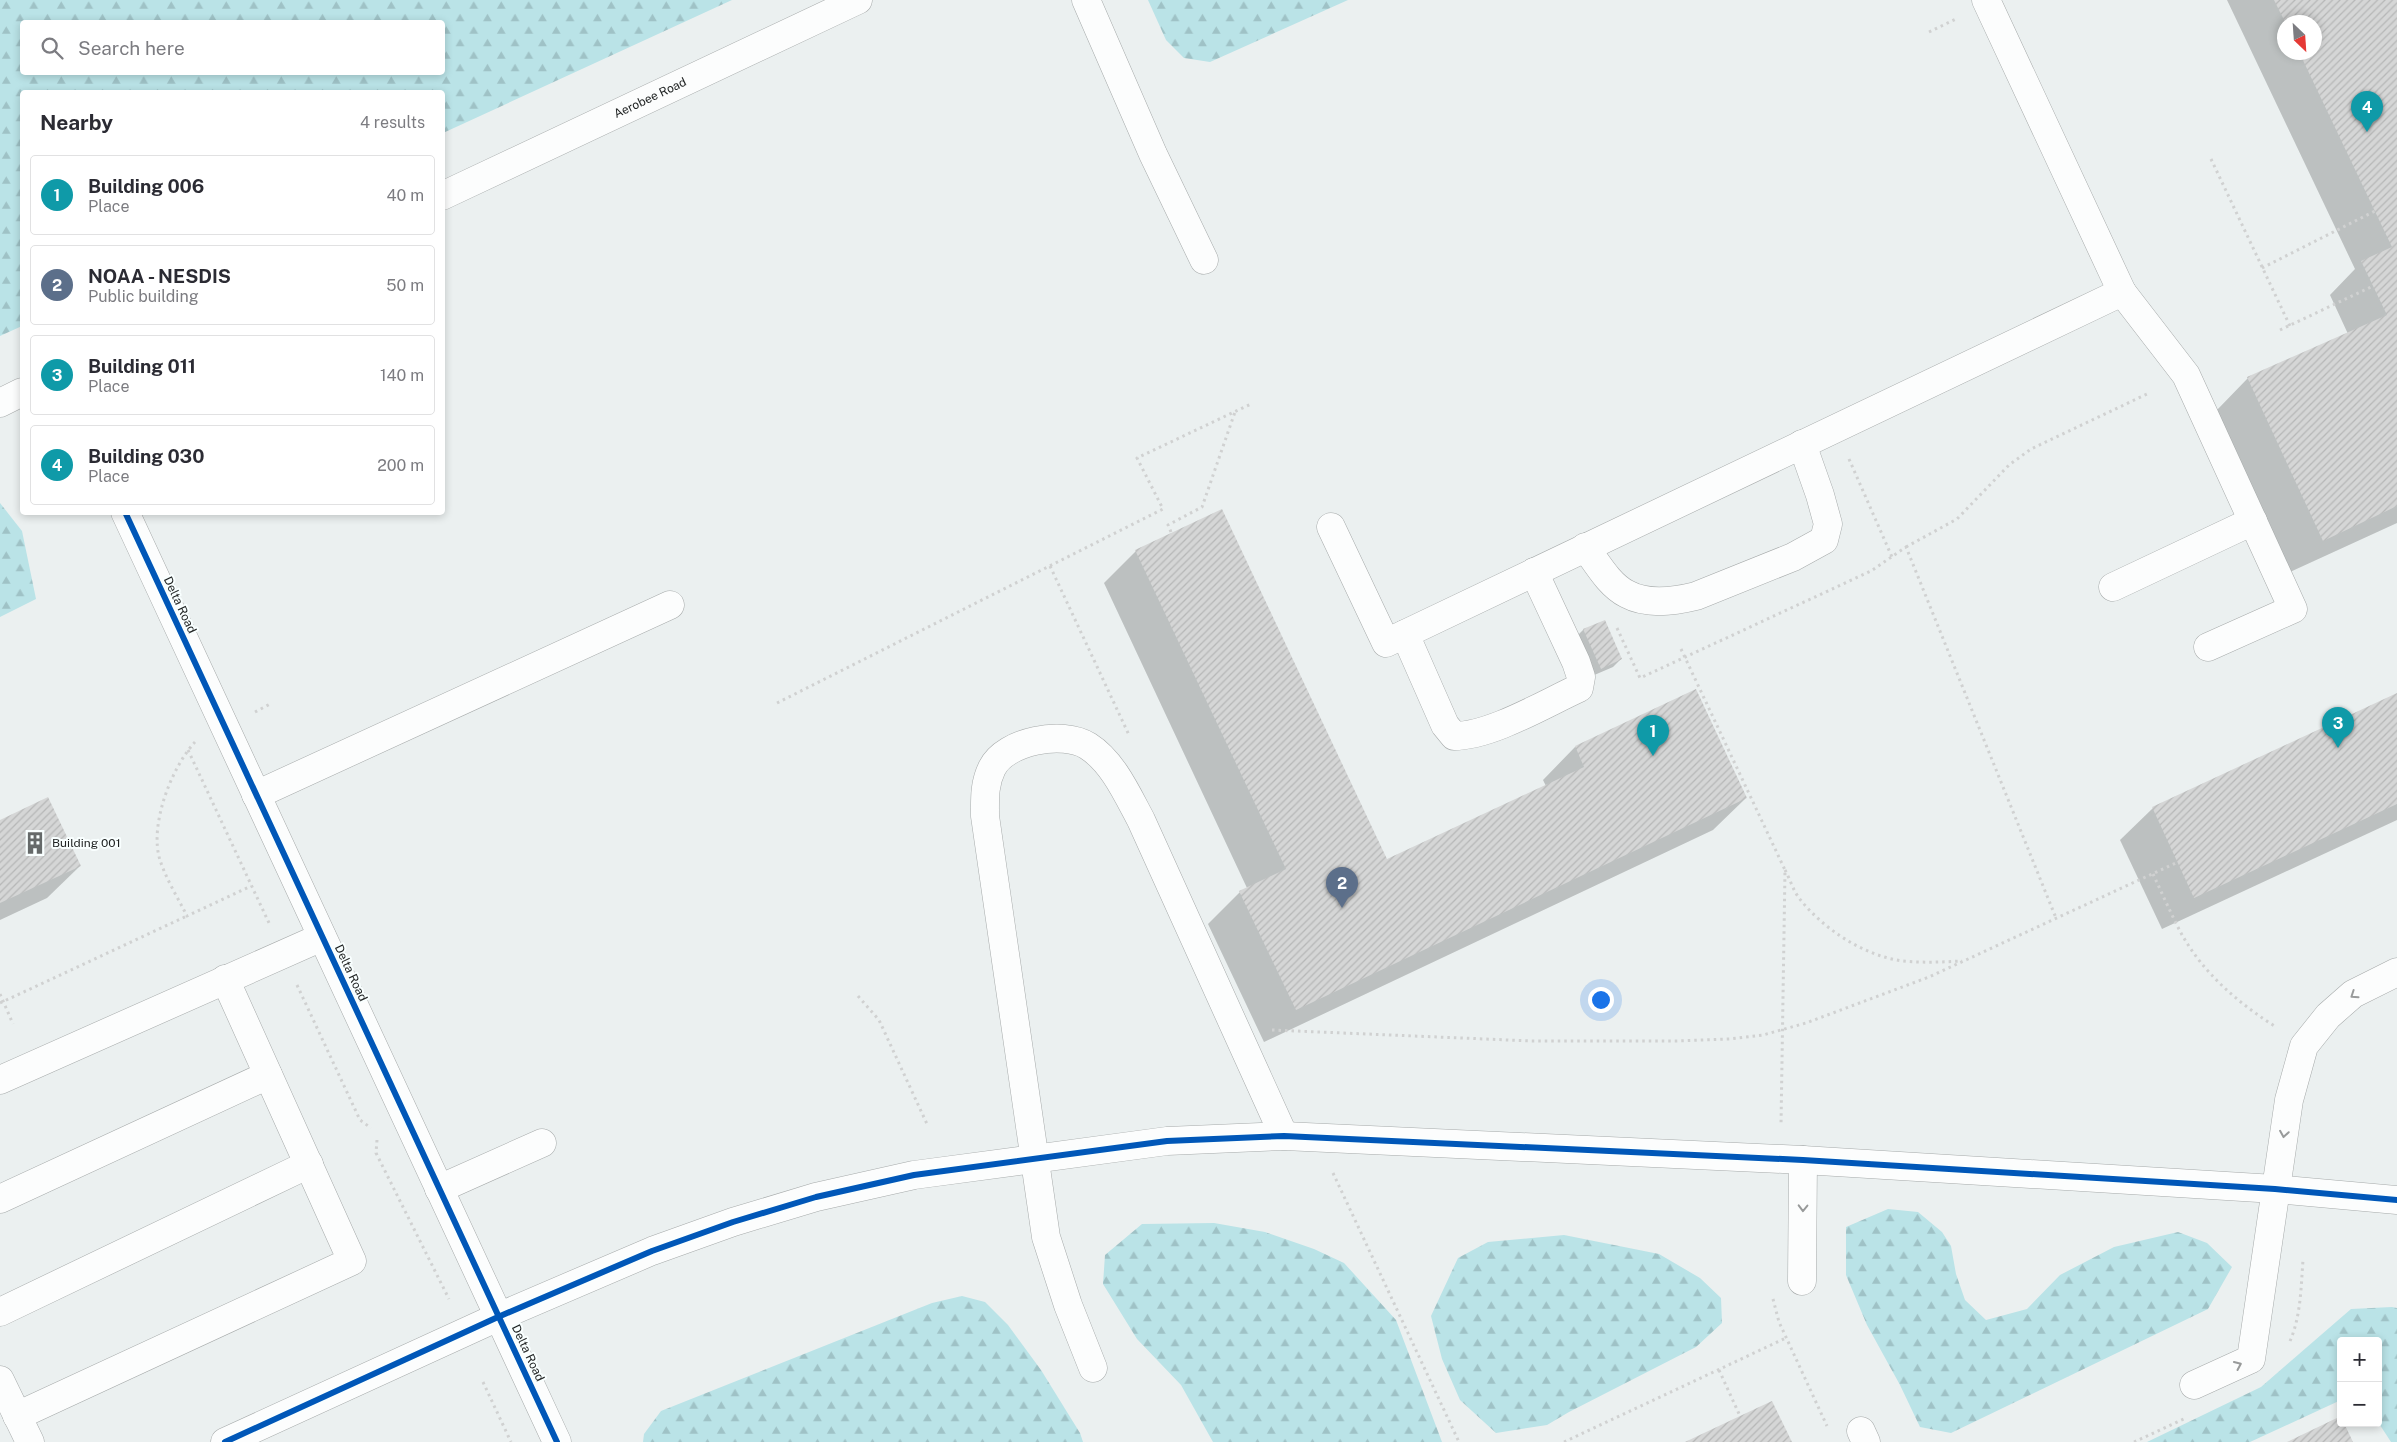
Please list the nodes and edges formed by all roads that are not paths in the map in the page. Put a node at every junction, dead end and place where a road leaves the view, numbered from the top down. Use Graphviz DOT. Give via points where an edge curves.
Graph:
graph roads {
  1 [pos="858,0"];
  2 [pos="1086,0"];
  3 [pos="1975,8"];
  4 [pos="445,195"];
  5 [pos="1204,260"];
  6 [pos="2122,292"];
  7 [pos="20,393"];
  8 [pos="0,402"];
  9 [pos="1802,444"];
  10 [pos="126,515"];
  11 [pos="2253,521"];
  12 [pos="1330,527"];
  13 [pos="1585,548"];
  14 [pos="1534,572"];
  15 [pos="2113,587"];
  16 [pos="670,605"];
  17 [pos="1405,634"];
  18 [pos="2208,647"];
  19 [pos="256,795"];
  20 [pos="322,937"];
  21 [pos="2397,972"];
  22 [pos="225,980"];
  23 [pos="268,1075"];
  24 [pos="0,1080"];
  25 [pos="1284,1136"];
  26 [pos="542,1143"];
  27 [pos="1033,1158"];
  28 [pos="1803,1160"];
  29 [pos="309,1164"];
  30 [pos="2275,1188"];
  31 [pos="439,1189"];
  32 [pos="0,1199"];
  33 [pos="2397,1200"];
  34 [pos="1802,1281"];
  35 [pos="0,1312"];
  36 [pos="498,1317"];
  37 [pos="1093,1368"];
  38 [pos="0,1380"];
  39 [pos="2194,1385"];
  40 [pos="17,1416"];
  41 [pos="30,1442"];
  42 [pos="225,1442"];
  43 [pos="558,1442"];
  1 -- 4 [label="street, Aerobee Road"];
  2 -- 5 [label="street" via="1153,154"];
  3 -- 6 [label="street"];
  6 -- 9 [label="street"];
  6 -- 11 [label="street" via="2186,375"];
  7 -- 8 [label="street"];
  9 -- 13 [label="street"];
  9 -- 13 [label="street" via="1828,524 1824,540 1793,557 1696,596 1664,601 1627,595 1612,583"];
  10 -- 19 [label="street, Delta Road"];
  11 -- 15 [label="street"];
  11 -- 18 [label="street" via="2293,609"];
  12 -- 17 [label="street" via="1386,643"];
  13 -- 14 [label="street"];
  14 -- 17 [label="street"];
  14 -- 17 [label="street" via="1576,662 1581,677 1579,688 1485,731 1454,736 1445,725"];
  16 -- 19 [label="street"];
  19 -- 20 [label="street, Delta Road"];
  20 -- 22 [label="street"];
  20 -- 31 [label="street, Delta Road"];
  21 -- 30 [label="street, one-way" via="2353,994 2328,1016 2304,1046 2289,1100"];
  22 -- 23 [label="street"];
  22 -- 24 [label="street"];
  23 -- 29 [label="street"];
  23 -- 32 [label="street"];
  25 -- 27 [label="street" via="1167,1141"];
  25 -- 27 [label="street" via="1127,793 1101,756 1086,745 1061,737 1024,744 1005,754 993,766 985,785 985,816"];
  25 -- 28 [label="street"];
  26 -- 31 [label="street"];
  27 -- 36 [label="street" via="914,1175 816,1197 652,1250"];
  27 -- 37 [label="street" via="1046,1237"];
  28 -- 30 [label="street"];
  28 -- 34 [label="street, one-way"];
  29 -- 35 [label="street"];
  29 -- 40 [label="street" via="352,1261"];
  30 -- 33 [label="street"];
  39 -- 30 [label="street, one-way" via="2251,1359"];
  31 -- 36 [label="street, Delta Road"];
  36 -- 42 [label="street"];
  36 -- 43 [label="street, Delta Road"];
  38 -- 40 [label="street"];
  40 -- 41 [label="street"];
}
